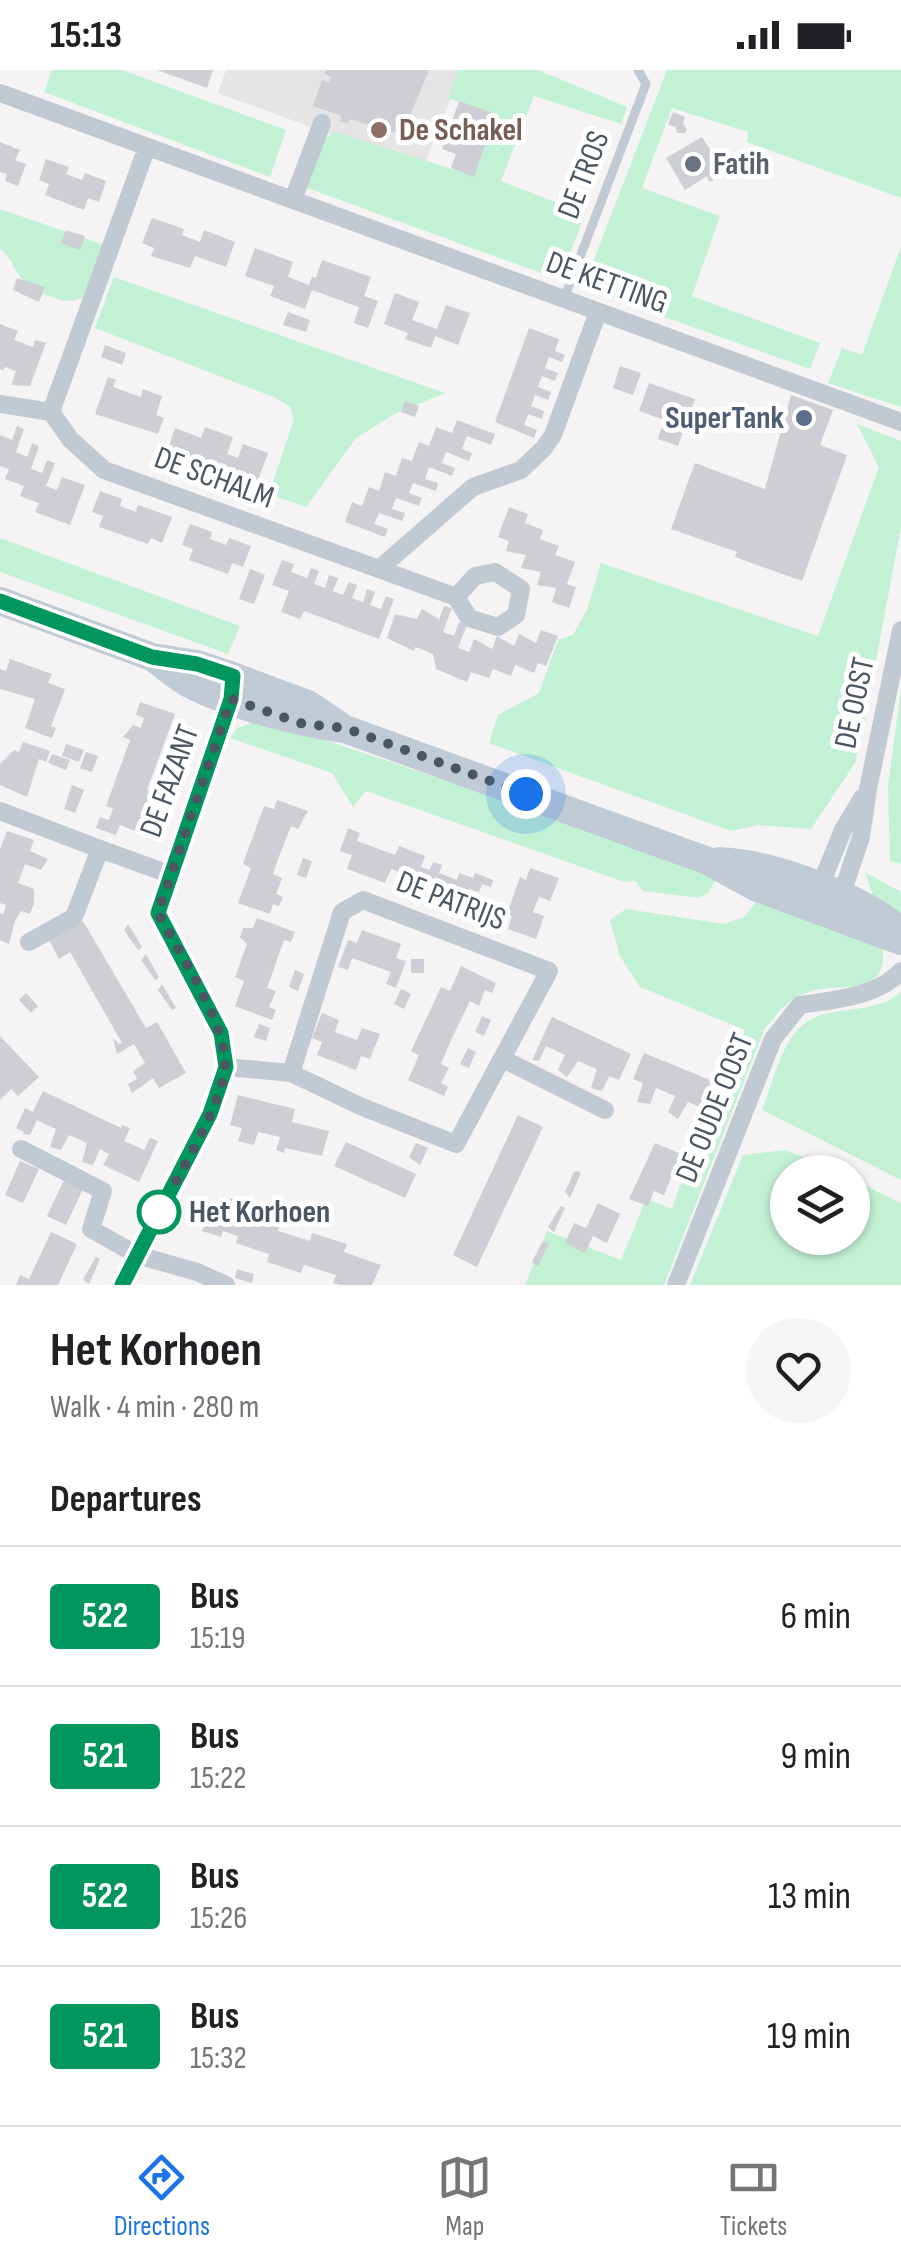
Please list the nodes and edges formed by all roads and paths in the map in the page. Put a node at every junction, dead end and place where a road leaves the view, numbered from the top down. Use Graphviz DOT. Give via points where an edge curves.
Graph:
graph roads {
  1 [pos="638,70"];
  2 [pos="0,92"];
  3 [pos="322,124"];
  4 [pos="147,147"];
  5 [pos="293,200"];
  6 [pos="564,300"];
  7 [pos="598,312"];
  8 [pos="0,404"];
  9 [pos="51,412"];
  10 [pos="901,422"];
  11 [pos="379,569"];
  12 [pos="456,597"];
  13 [pos="0,602"];
  14 [pos="901,630"];
  15 [pos="232,688"];
  16 [pos="0,811"];
  17 [pos="100,849"];
  18 [pos="169,874"];
  19 [pos="826,898"];
  20 [pos="901,930"];
  21 [pos="30,942"];
  22 [pos="901,942"];
  23 [pos="901,970"];
  24 [pos="503,1060"];
  25 [pos="226,1067"];
  26 [pos="290,1073"];
  27 [pos="605,1110"];
  28 [pos="21,1150"];
  29 [pos="137,1255"];
  30 [pos="122,1285"];
  31 [pos="226,1285"];
  32 [pos="676,1285"];
  1 -- 6 [label="lane, DE TROS" via="646,84"];
  2 -- 4 [label="street, DE KETTING"];
  3 -- 5 [label="street"];
  4 -- 5 [label="street, DE KETTING"];
  4 -- 9 [label="street"];
  5 -- 6 [label="street, DE KETTING"];
  6 -- 7 [label="street, DE KETTING"];
  7 -- 10 [label="street, DE KETTING"];
  7 -- 11 [label="street" via="544,448 520,470 473,487"];
  8 -- 9 [label="street"];
  9 -- 11 [label="street, DE SCHALM" via="104,470"];
  11 -- 12 [label="street, DE SCHALM"];
  13 -- 15 [label="street" via="152,657 197,664"];
  14 -- 19 [label="street, DE OOST" via="868,789 843,830"];
  15 -- 18 [label="street, DE FAZANT"];
  15 -- 19 [label="street" via="308,704 345,728 708,861 742,862"];
  16 -- 17 [label="street"];
  17 -- 18 [label="street"];
  17 -- 21 [label="street" via="74,916"];
  18 -- 25 [label="street, DE FAZANT" via="158,913 221,1033"];
  19 -- 20 [label="street" via="886,918"];
  19 -- 22 [label="street"];
  23 -- 32 [label="street, DE OUDE OOST" via="890,982 846,998 800,1005 774,1039"];
  24 -- 26 [label="street, DE PATRIJS" via="456,1144"];
  24 -- 26 [label="street, DE PATRIJS" via="549,971 363,900 342,912"];
  24 -- 27 [label="street"];
  25 -- 26 [label="street, DE PATRIJS"];
  25 -- 29 [label="street" via="210,1114"];
  28 -- 29 [label="street" via="104,1191 91,1229"];
  29 -- 30 [label="street"];
  29 -- 31 [label="street"];
}
